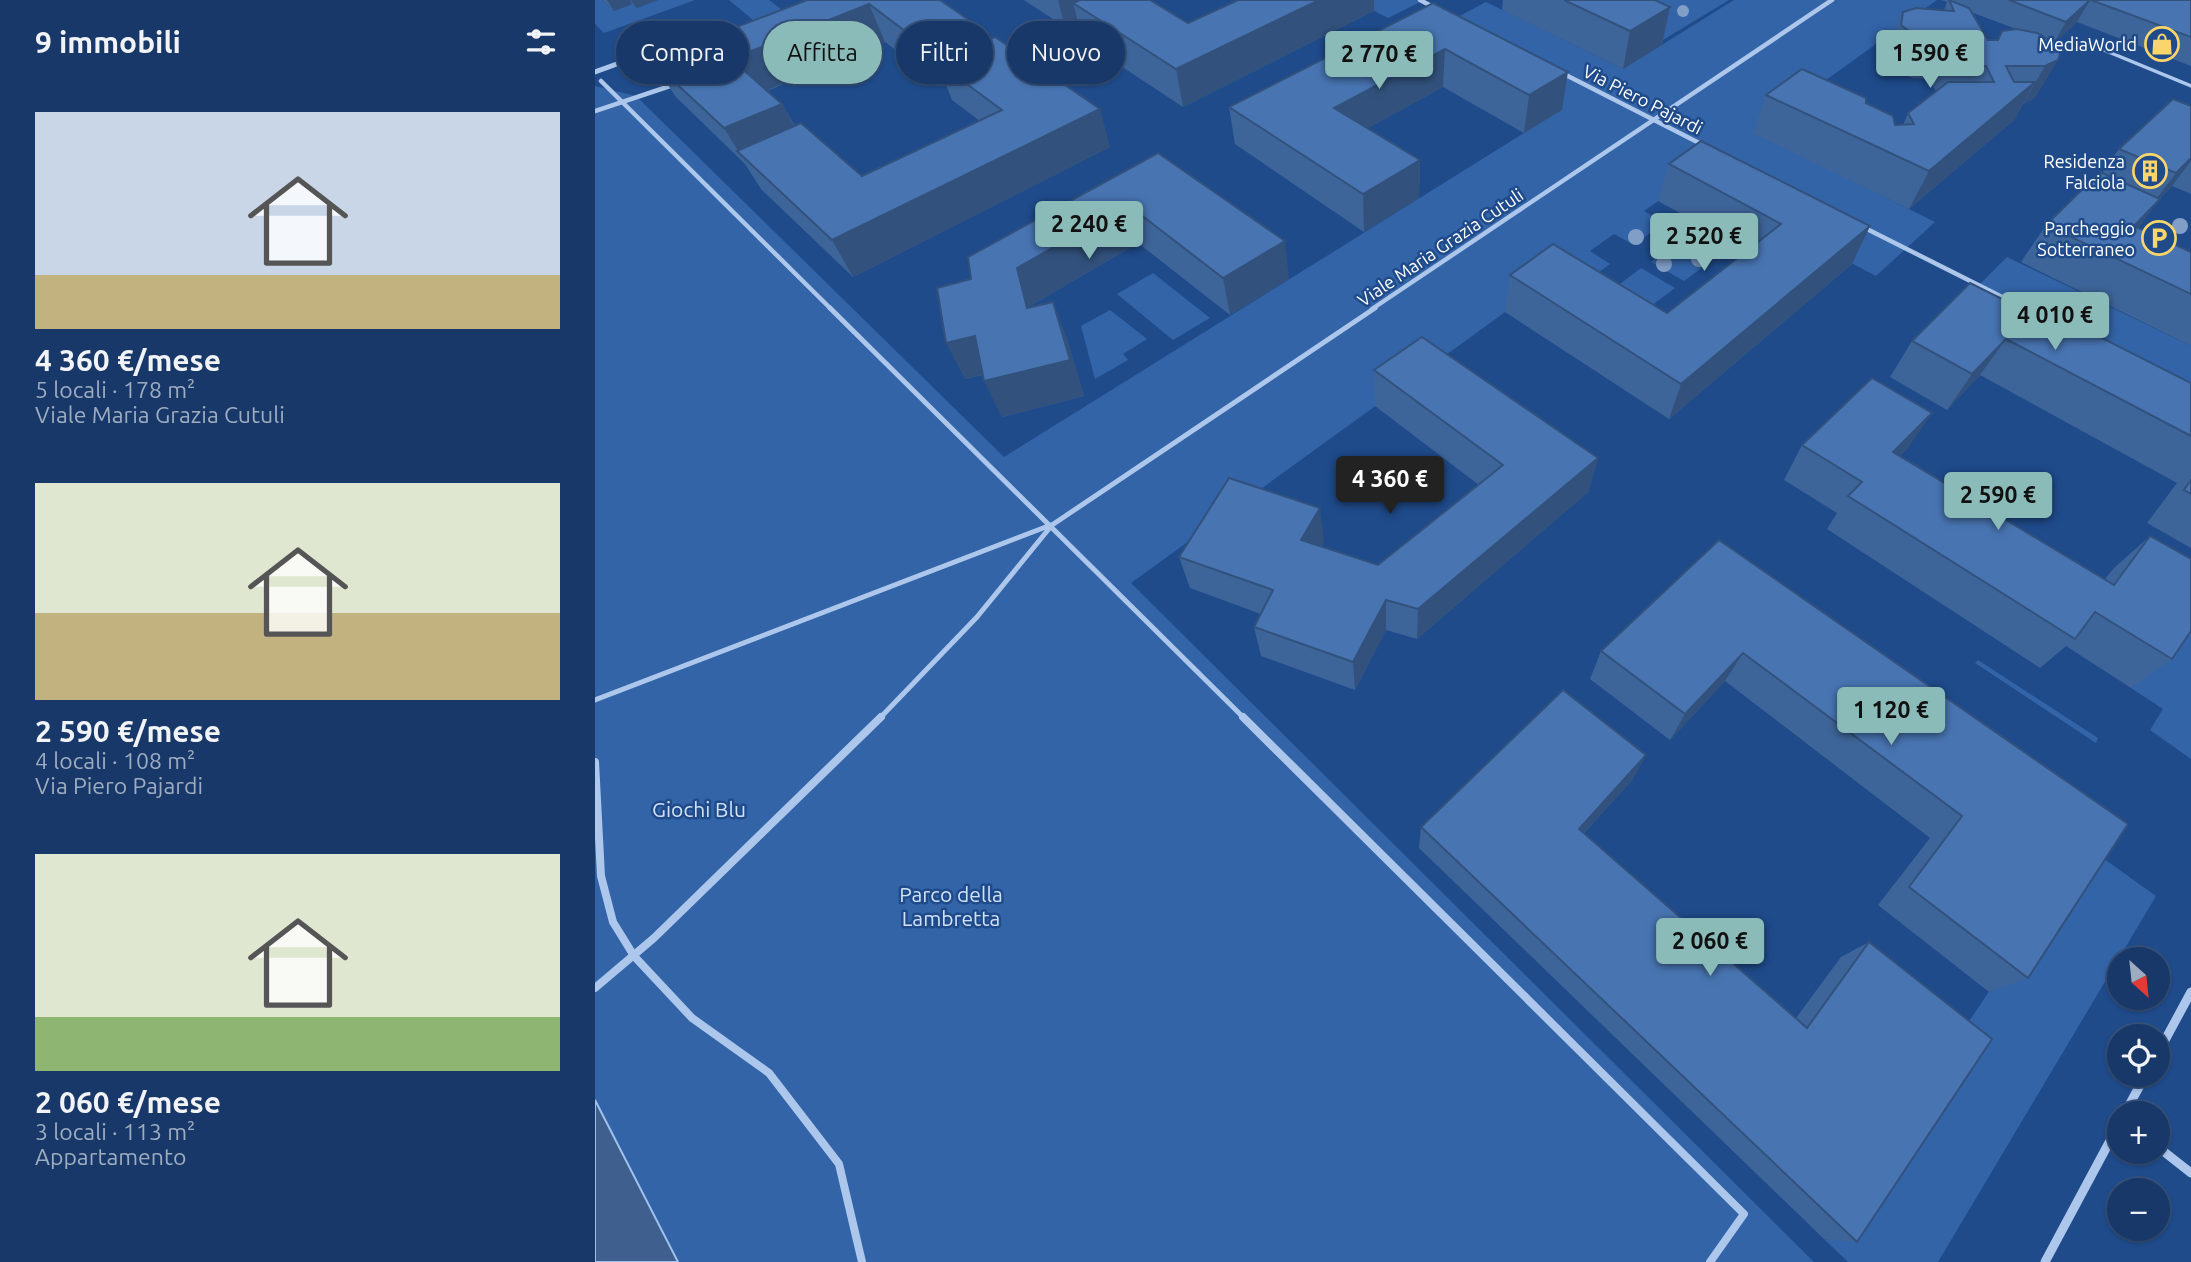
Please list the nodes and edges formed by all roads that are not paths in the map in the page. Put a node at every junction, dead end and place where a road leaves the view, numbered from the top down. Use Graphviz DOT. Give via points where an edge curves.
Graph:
graph roads {
  1 [pos="1420,0"];
  2 [pos="1832,0"];
  3 [pos="1444,12"];
  4 [pos="2099,48"];
  5 [pos="616,64"];
  6 [pos="1555,69"];
  7 [pos="595,72"];
  8 [pos="601,81"];
  9 [pos="673,84"];
  10 [pos="2191,86"];
  11 [pos="622,100"];
  12 [pos="595,111"];
  13 [pos="1654,120"];
  14 [pos="1714,151"];
  15 [pos="1858,224"];
  16 [pos="2042,317"];
  17 [pos="1052,525"];
  18 [pos="595,700"];
  19 [pos="595,762"];
  20 [pos="634,956"];
  21 [pos="595,988"];
  22 [pos="2191,992"];
  23 [pos="2170,1031"];
  24 [pos="2107,1146"];
  25 [pos="2170,1156"];
  26 [pos="2191,1173"];
  27 [pos="862,1262"];
  28 [pos="1710,1262"];
  29 [pos="2045,1262"];
  1 -- 3 [label="street"];
  2 -- 13 [label="street, Viale Maria Grazia Cutuli"];
  4 -- 10 [label="lane"];
  5 -- 7 [label="street"];
  6 -- 13 [label="street, Via Piero Pajardi"];
  8 -- 11 [label="street"];
  9 -- 11 [label="street"];
  11 -- 12 [label="street"];
  11 -- 17 [label="street"];
  13 -- 14 [label="street, Via Piero Pajardi"];
  13 -- 17 [label="street, Viale Maria Grazia Cutuli"];
  15 -- 16 [label="street"];
  17 -- 18 [label="street"];
  17 -- 20 [label="street" via="977,617 855,744"];
  17 -- 28 [label="street" via="1744,1214"];
  19 -- 20 [label="street" via="601,876 613,922"];
  20 -- 21 [label="street"];
  20 -- 27 [label="street" via="692,1018 769,1073 839,1164"];
  22 -- 23 [label="street"];
  24 -- 29 [label="street"];
  25 -- 26 [label="street"];
}
